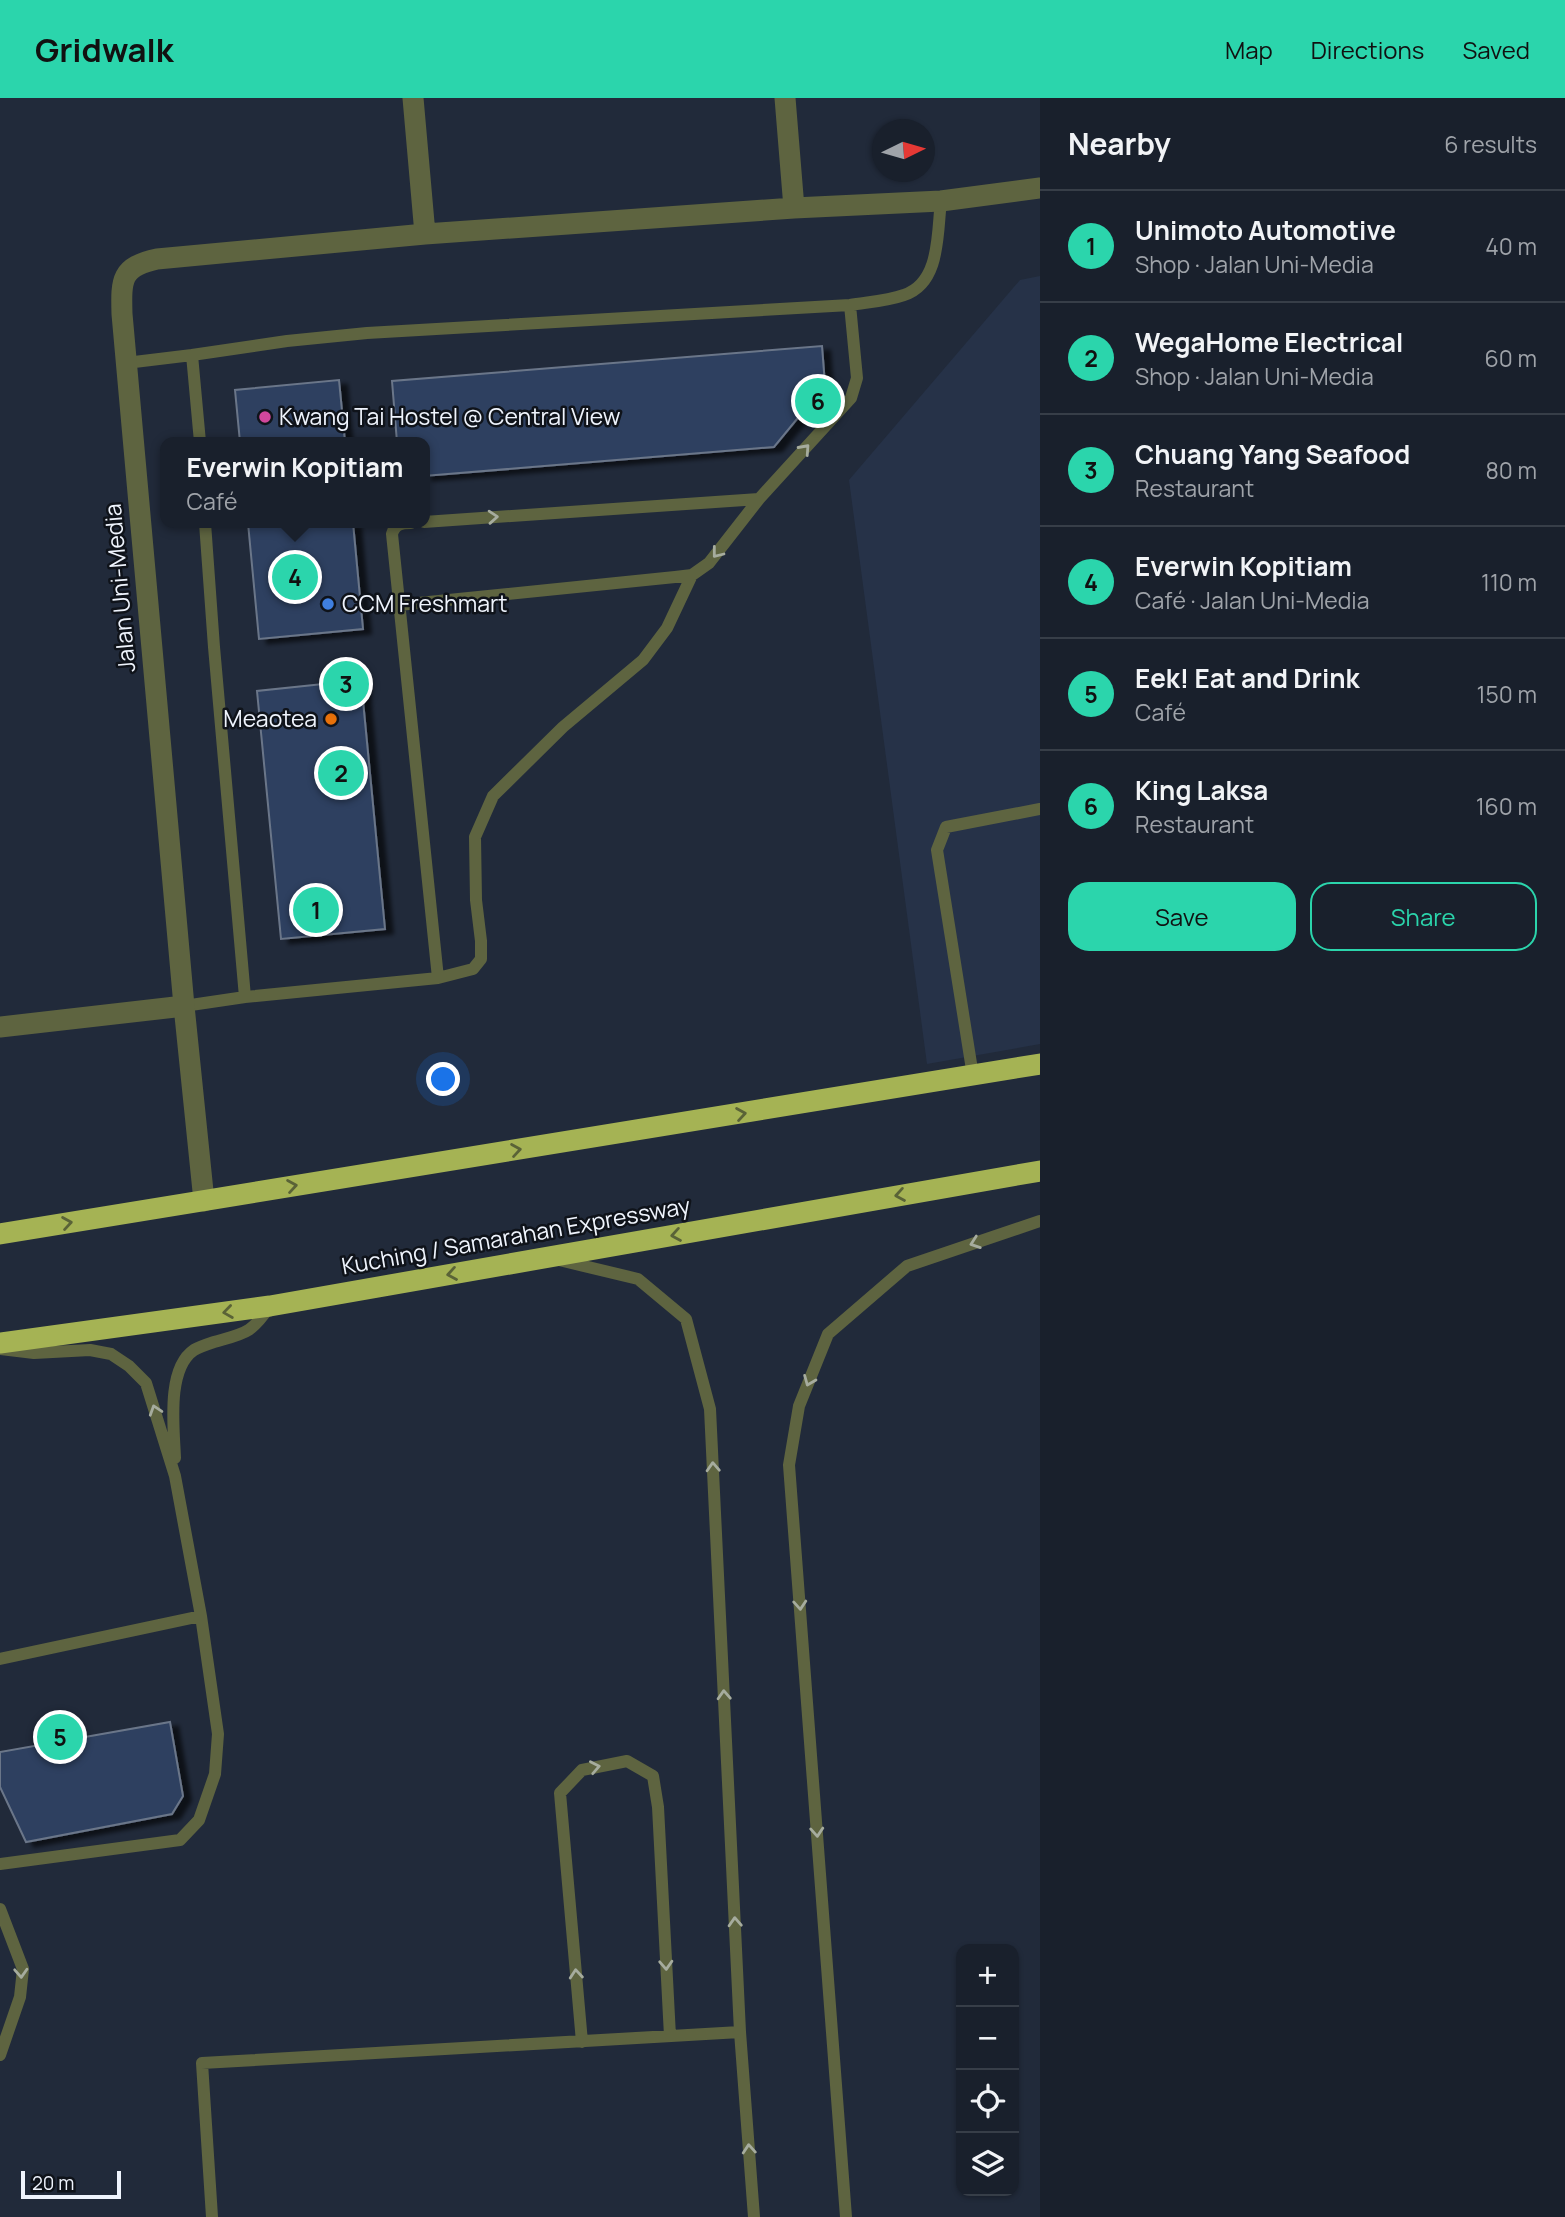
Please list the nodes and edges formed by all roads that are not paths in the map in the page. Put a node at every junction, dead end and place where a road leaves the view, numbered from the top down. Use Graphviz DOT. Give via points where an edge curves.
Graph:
graph roads {
  1 [pos="413,98"];
  2 [pos="785,98"];
  3 [pos="1040,188"];
  4 [pos="941,201"];
  5 [pos="794,208"];
  6 [pos="425,234"];
  7 [pos="850,305"];
  8 [pos="192,355"];
  9 [pos="126,363"];
  10 [pos="200,437"];
  11 [pos="759,499"];
  12 [pos="430,522"];
  13 [pos="205,528"];
  14 [pos="394,528"];
  15 [pos="692,575"];
  16 [pos="399,605"];
  17 [pos="1040,809"];
  18 [pos="438,978"];
  19 [pos="245,997"];
  20 [pos="184,1006"];
  21 [pos="0,1027"];
  22 [pos="1040,1064"];
  23 [pos="973,1076"];
  24 [pos="1040,1171"];
  25 [pos="204,1200"];
  26 [pos="1040,1221"];
  27 [pos="0,1234"];
  28 [pos="547,1257"];
  29 [pos="270,1306"];
  30 [pos="0,1343"];
  31 [pos="0,1349"];
  32 [pos="175,1476"];
  33 [pos="201,1616"];
  34 [pos="0,1660"];
  35 [pos="0,1864"];
  36 [pos="0,1909"];
  37 [pos="740,2032"];
  38 [pos="670,2036"];
  39 [pos="582,2042"];
  40 [pos="0,2055"];
  41 [pos="212,2217"];
  42 [pos="754,2217"];
  43 [pos="846,2217"];
  1 -- 6 [label="street"];
  2 -- 5 [label="street"];
  3 -- 4 [label="street"];
  4 -- 5 [label="street"];
  4 -- 7 [label="lane" via="932,269 922,285 905,295"];
  5 -- 6 [label="street"];
  6 -- 9 [label="street, Jalan Uni-Media" via="139,263 126,274 121,291"];
  7 -- 8 [label="lane" via="367,333"];
  11 -- 7 [label="lane, one-way" via="851,398 857,378"];
  8 -- 9 [label="lane"];
  8 -- 10 [label="lane"];
  9 -- 20 [label="street, Jalan Uni-Media"];
  12 -- 11 [label="lane, one-way"];
  11 -- 15 [label="lane, one-way" via="709,563"];
  13 -- 19 [label="lane"];
  14 -- 16 [label="lane"];
  15 -- 16 [label="lane"];
  15 -- 18 [label="lane" via="667,628 643,660 563,727 493,796 475,837 481,959 473,969"];
  16 -- 18 [label="lane"];
  17 -- 23 [label="lane" via="946,827 937,850"];
  18 -- 19 [label="lane"];
  19 -- 20 [label="lane"];
  20 -- 21 [label="street"];
  20 -- 25 [label="street, Jalan Uni-Media"];
  22 -- 23 [label="highway"];
  25 -- 23 [label="highway, one-way"];
  24 -- 28 [label="highway, Kuching / Samarahan Expressway, one-way"];
  27 -- 25 [label="highway, one-way"];
  26 -- 43 [label="lane, one-way" via="907,1266 828,1334 799,1406 789,1465"];
  28 -- 29 [label="highway, Kuching / Samarahan Expressway, one-way"];
  37 -- 28 [label="lane, one-way" via="710,1409 687,1319 638,1279"];
  29 -- 30 [label="highway, Kuching / Samarahan Expressway, one-way"];
  29 -- 32 [label="lane" via="258,1324 237,1337 193,1351 182,1366 174,1387"];
  32 -- 31 [label="lane, one-way" via="146,1382 129,1366 111,1354 90,1350 34,1353"];
  32 -- 33 [label="lane"];
  33 -- 34 [label="lane"];
  33 -- 35 [label="lane" via="218,1734 215,1774 200,1820 180,1840"];
  36 -- 40 [label="lane, one-way" via="23,1969 20,1997"];
  37 -- 38 [label="lane"];
  42 -- 37 [label="lane, one-way"];
  38 -- 39 [label="lane"];
  39 -- 38 [label="lane, one-way" via="560,1793 582,1770 627,1761 653,1776 658,1807"];
  39 -- 41 [label="lane" via="202,2063"];
}
